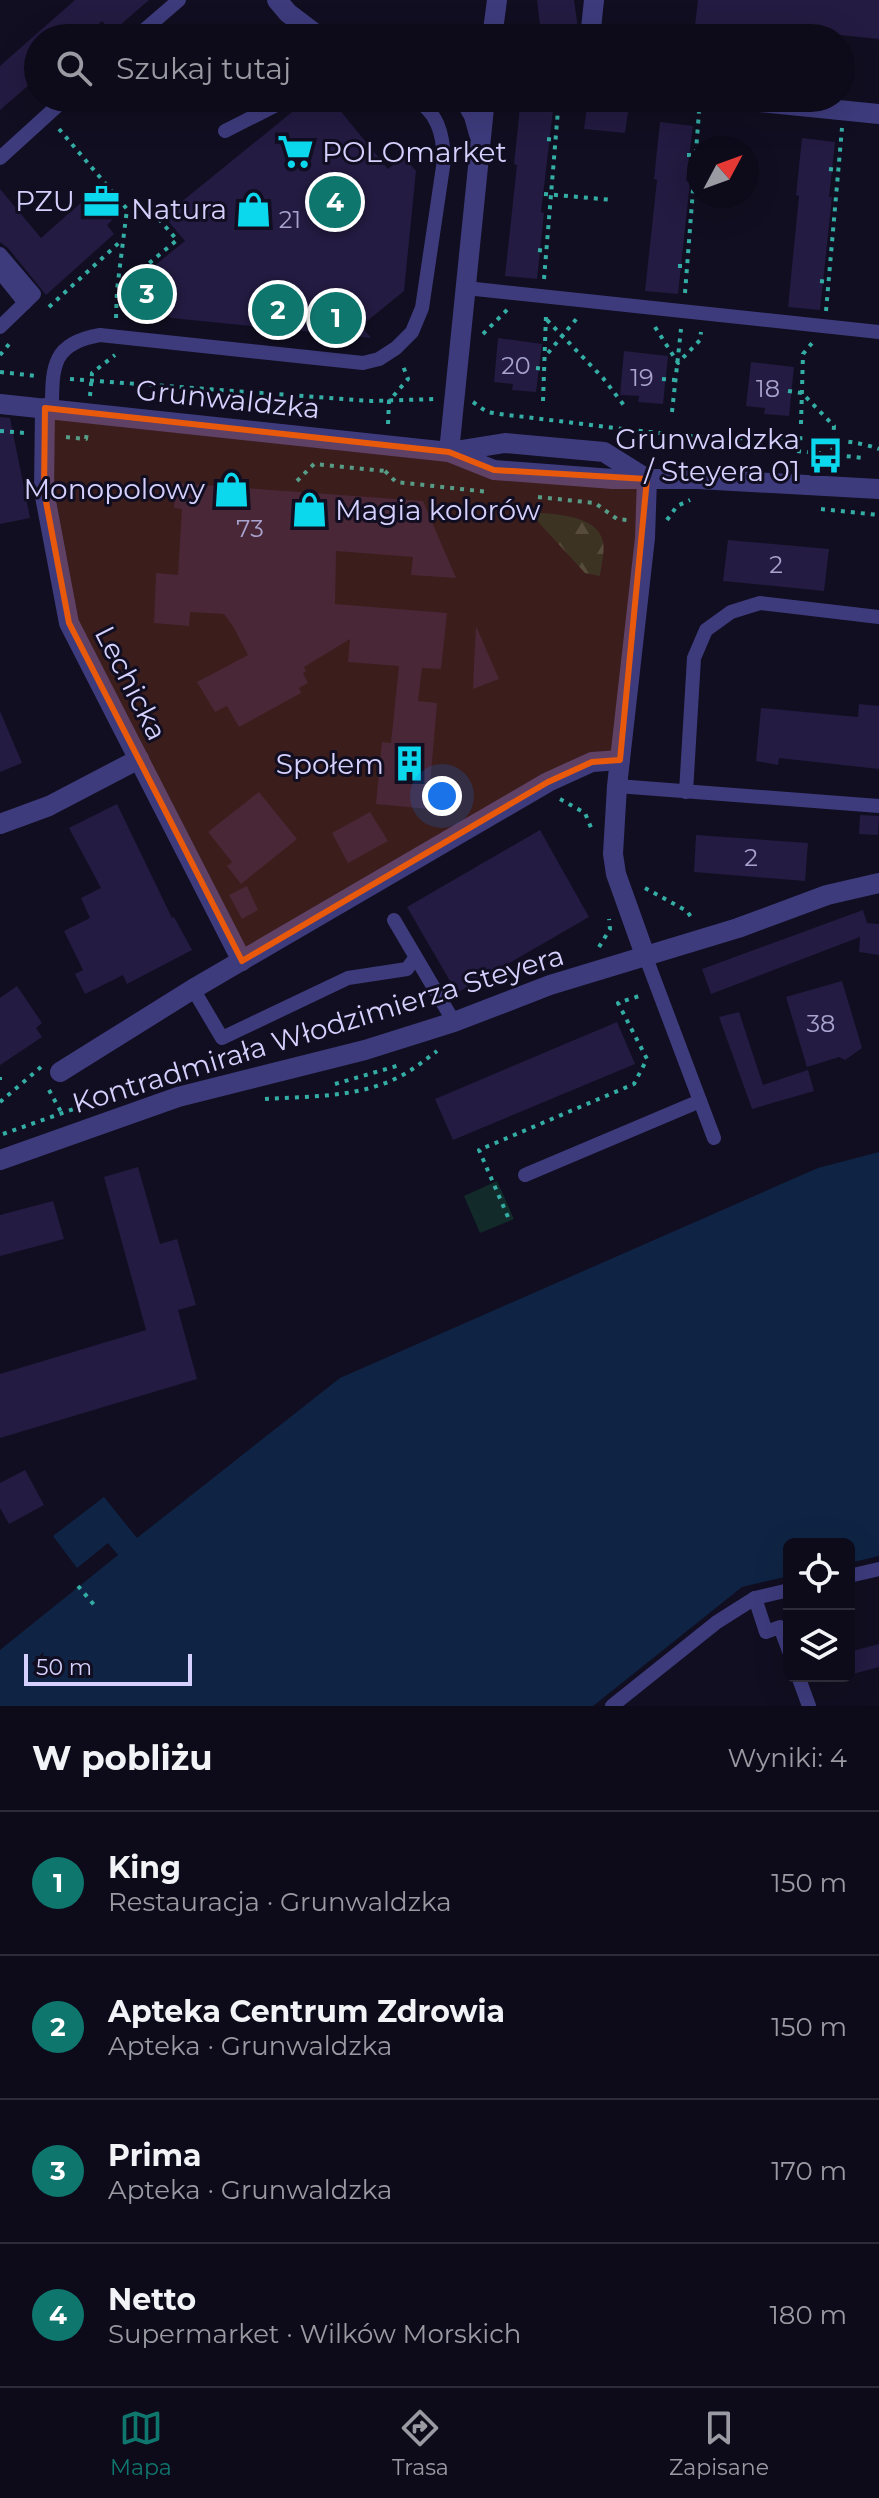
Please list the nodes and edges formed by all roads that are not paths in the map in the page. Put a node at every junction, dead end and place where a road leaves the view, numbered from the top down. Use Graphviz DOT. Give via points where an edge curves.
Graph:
graph roads {
  1 [pos="179,0"];
  2 [pos="277,0"];
  3 [pos="497,0"];
  4 [pos="594,0"];
  5 [pos="151,24"];
  6 [pos="303,24"];
  7 [pos="494,24"];
  8 [pos="591,24"];
  9 [pos="855,111"];
  10 [pos="50,112"];
  11 [pos="262,112"];
  12 [pos="430,112"];
  13 [pos="472,112"];
  14 [pos="484,112"];
  15 [pos="879,114"];
  16 [pos="225,131"];
  17 [pos="481,142"];
  18 [pos="0,158"];
  19 [pos="0,254"];
  20 [pos="0,272"];
  21 [pos="466,288"];
  22 [pos="25,303"];
  23 [pos="0,327"];
  24 [pos="879,332"];
  25 [pos="0,404"];
  26 [pos="48,408"];
  27 [pos="449,452"];
  28 [pos="647,479"];
  29 [pos="879,489"];
  30 [pos="879,617"];
  31 [pos="139,759"];
  32 [pos="620,760"];
  33 [pos="617,786"];
  34 [pos="686,792"];
  35 [pos="879,806"];
  36 [pos="0,824"];
  37 [pos="879,883"];
  38 [pos="394,920"];
  39 [pos="645,955"];
  40 [pos="415,958"];
  41 [pos="242,961"];
  42 [pos="193,989"];
  43 [pos="454,1022"];
  44 [pos="60,1072"];
  45 [pos="700,1101"];
  46 [pos="714,1138"];
  47 [pos="0,1160"];
  48 [pos="525,1175"];
  49 [pos="879,1569"];
  50 [pos="855,1575"];
  51 [pos="783,1591"];
  52 [pos="755,1598"];
  53 [pos="783,1635"];
  54 [pos="800,1682"];
  55 [pos="612,1706"];
  56 [pos="809,1706"];
  1 -- 5 [label="lane"];
  2 -- 6 [label="street"];
  3 -- 7 [label="street"];
  4 -- 8 [label="street"];
  9 -- 15 [label="street"];
  10 -- 18 [label="lane"];
  11 -- 16 [label="lane"];
  12 -- 26 [label="lane" via="443,138 444,160 422,308 412,332 396,348 363,363 100,335 77,339 62,350"];
  13 -- 17 [label="street"];
  14 -- 17 [label="street"];
  17 -- 21 [label="street"];
  19 -- 22 [label="lane" via="34,294"];
  20 -- 22 [label="lane"];
  21 -- 24 [label="lane"];
  21 -- 27 [label="street"];
  22 -- 23 [label="lane"];
  25 -- 26 [label="street, Grunwaldzka"];
  26 -- 27 [label="street, Grunwaldzka"];
  26 -- 31 [label="street, Lechicka" via="44,491 69,623"];
  27 -- 28 [label="street, Grunwaldzka" via="505,443 604,452"];
  28 -- 29 [label="street"];
  28 -- 32 [label="street"];
  30 -- 34 [label="lane" via="760,603 731,612 706,630 694,658"];
  31 -- 36 [label="street" via="49,806"];
  31 -- 41 [label="street, Lechicka"];
  32 -- 33 [label="street"];
  32 -- 41 [label="street, Kontradmirała Włodzimierza Steyera" via="592,762 548,782"];
  33 -- 34 [label="lane"];
  33 -- 39 [label="street" via="616,874"];
  34 -- 35 [label="lane"];
  37 -- 39 [label="street, Kontradmirała Włodzimierza Steyera"];
  38 -- 40 [label="lane"];
  39 -- 43 [label="street, Kontradmirała Włodzimierza Steyera"];
  39 -- 45 [label="lane"];
  40 -- 42 [label="lane" via="407,969 348,978 222,1038"];
  40 -- 43 [label="lane"];
  41 -- 42 [label="street, Kontradmirała Włodzimierza Steyera"];
  42 -- 44 [label="street, Kontradmirała Włodzimierza Steyera"];
  43 -- 47 [label="street, Kontradmirała Włodzimierza Steyera" via="178,1097"];
  45 -- 46 [label="lane"];
  45 -- 48 [label="lane"];
  49 -- 50 [label="lane"];
  51 -- 52 [label="lane"];
  52 -- 53 [label="lane" via="766,1632 780,1627"];
  52 -- 55 [label="lane"];
  54 -- 56 [label="lane"];
}
